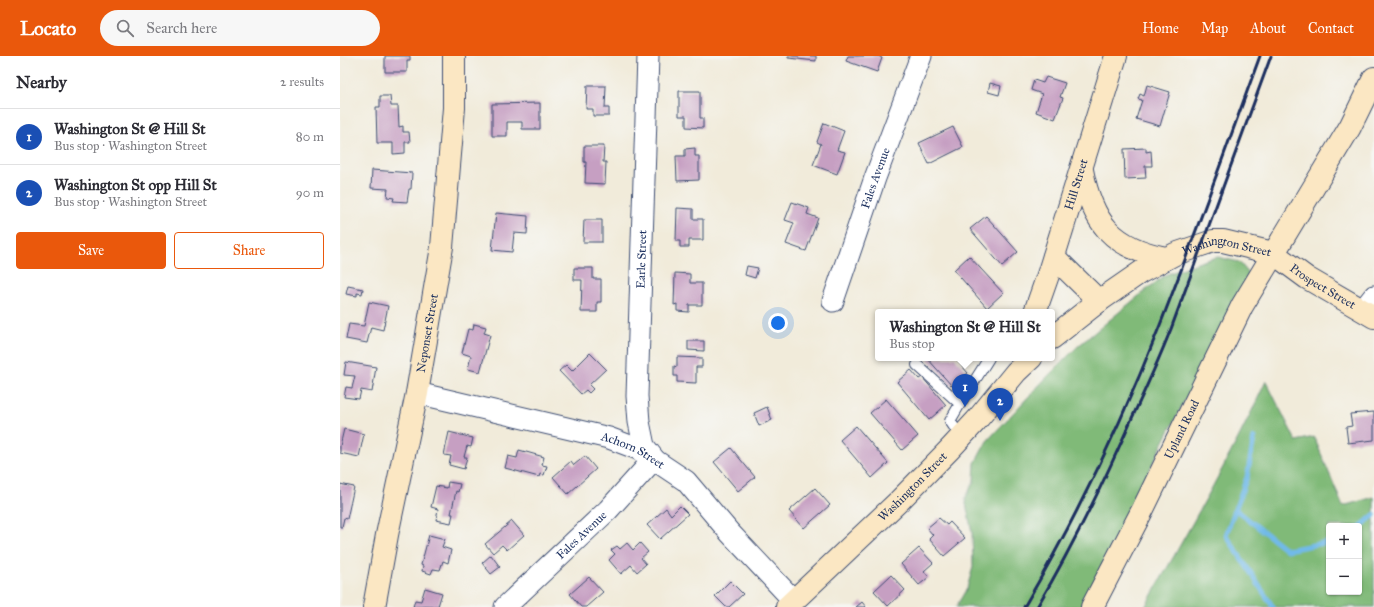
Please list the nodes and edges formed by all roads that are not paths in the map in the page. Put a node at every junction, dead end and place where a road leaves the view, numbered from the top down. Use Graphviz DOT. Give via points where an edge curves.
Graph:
graph roads {
  1 [pos="454,56"];
  2 [pos="648,56"];
  3 [pos="921,56"];
  4 [pos="1116,56"];
  5 [pos="1374,78"];
  6 [pos="1081,169"];
  7 [pos="1273,253"];
  8 [pos="1054,257"];
  9 [pos="1166,258"];
  10 [pos="832,301"];
  11 [pos="1099,301"];
  12 [pos="1370,308"];
  13 [pos="1036,309"];
  14 [pos="1055,336"];
  15 [pos="987,361"];
  16 [pos="1020,361"];
  17 [pos="917,365"];
  18 [pos="417,394"];
  19 [pos="960,404"];
  20 [pos="961,437"];
  21 [pos="654,459"];
  22 [pos="790,604"];
  23 [pos="374,607"];
  24 [pos="505,607"];
  25 [pos="1092,607"];
  1 -- 18 [label="street, Neponset Street" via="454,108 442,247"];
  2 -- 21 [label="street, Earle Street" via="638,396 639,422 644,446"];
  3 -- 10 [label="street, Fales Avenue"];
  4 -- 6 [label="street, Hill Street"];
  5 -- 7 [label="street, Washington Street" via="1350,127"];
  6 -- 8 [label="street, Hill Street"];
  6 -- 9 [label="street" via="1089,201 1112,235 1140,252"];
  7 -- 9 [label="street, Washington Street" via="1223,241 1194,247"];
  7 -- 12 [label="street, Prospect Street" via="1307,278"];
  7 -- 25 [label="street, Upland Road" via="1242,306"];
  8 -- 11 [label="street"];
  8 -- 13 [label="street, Hill Street"];
  9 -- 11 [label="street, Washington Street"];
  11 -- 14 [label="street, Washington Street"];
  15 -- 19 [label="lane"];
  16 -- 20 [label="street, Washington Street" via="984,411"];
  17 -- 19 [label="lane"];
  18 -- 21 [label="street, Achorn Street" via="609,438 638,449"];
  18 -- 23 [label="street, Neponset Street"];
  19 -- 20 [label="lane" via="950,421"];
  20 -- 22 [label="street, Washington Street" via="899,501"];
  21 -- 22 [label="street, Achorn Street" via="686,481"];
  21 -- 24 [label="street, Fales Avenue" via="608,510"];
}
